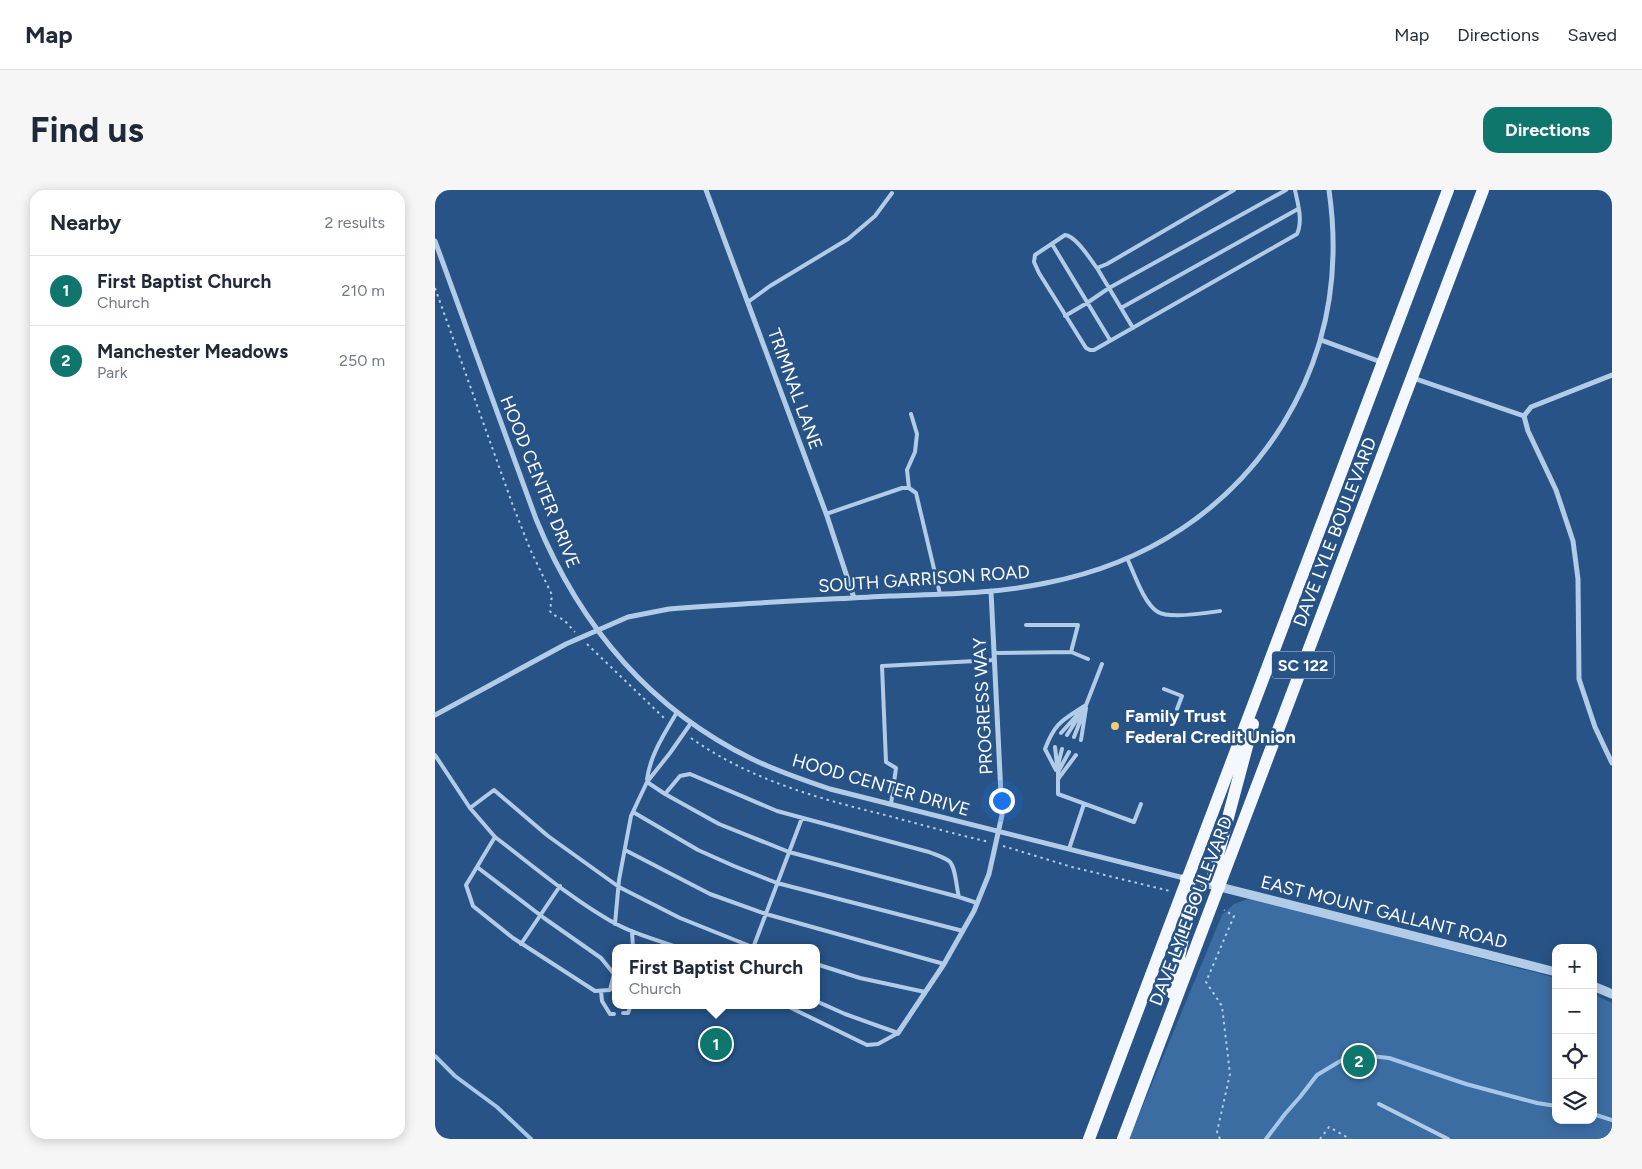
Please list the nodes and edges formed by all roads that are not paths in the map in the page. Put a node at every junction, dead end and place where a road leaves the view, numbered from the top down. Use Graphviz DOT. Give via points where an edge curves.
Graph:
graph roads {
  1 [pos="706,190"];
  2 [pos="1234,190"];
  3 [pos="1286,190"];
  4 [pos="1295,190"];
  5 [pos="1329,190"];
  6 [pos="1448,190"];
  7 [pos="1483,190"];
  8 [pos="892,193"];
  9 [pos="1298,209"];
  10 [pos="435,241"];
  11 [pos="1051,244"];
  12 [pos="1097,268"];
  13 [pos="1109,288"];
  14 [pos="748,302"];
  15 [pos="1087,303"];
  16 [pos="1121,308"];
  17 [pos="1065,316"];
  18 [pos="1133,328"];
  19 [pos="1110,340"];
  20 [pos="1321,340"];
  21 [pos="1382,363"];
  22 [pos="1612,375"];
  23 [pos="1412,377"];
  24 [pos="911,414"];
  25 [pos="1524,416"];
  26 [pos="909,488"];
  27 [pos="826,514"];
  28 [pos="1127,558"];
  29 [pos="991,591"];
  30 [pos="940,594"];
  31 [pos="854,598"];
  32 [pos="1220,612"];
  33 [pos="1026,625"];
  34 [pos="597,630"];
  35 [pos="1071,652"];
  36 [pos="994,653"];
  37 [pos="1272,654"];
  38 [pos="1088,659"];
  39 [pos="994,660"];
  40 [pos="1102,664"];
  41 [pos="1165,689"];
  42 [pos="1086,705"];
  43 [pos="1177,710"];
  44 [pos="677,712"];
  45 [pos="435,715"];
  46 [pos="691,723"];
  47 [pos="1061,733"];
  48 [pos="1067,735"];
  49 [pos="1074,737"];
  50 [pos="1081,740"];
  51 [pos="1055,747"];
  52 [pos="1062,749"];
  53 [pos="1069,752"];
  54 [pos="435,755"];
  55 [pos="1076,755"];
  56 [pos="1612,763"];
  57 [pos="1057,772"];
  58 [pos="1057,779"];
  59 [pos="647,782"];
  60 [pos="665,794"];
  61 [pos="891,804"];
  62 [pos="1084,804"];
  63 [pos="1141,804"];
  64 [pos="470,808"];
  65 [pos="633,812"];
  66 [pos="801,818"];
  67 [pos="998,831"];
  68 [pos="495,837"];
  69 [pos="1069,849"];
  70 [pos="625,850"];
  71 [pos="789,852"];
  72 [pos="477,867"];
  73 [pos="1186,879"];
  74 [pos="777,883"];
  75 [pos="1204,883"];
  76 [pos="559,886"];
  77 [pos="619,887"];
  78 [pos="1219,887"];
  79 [pos="959,897"];
  80 [pos="977,903"];
  81 [pos="766,914"];
  82 [pos="541,916"];
  83 [pos="615,924"];
  84 [pos="632,931"];
  85 [pos="963,931"];
  86 [pos="521,944"];
  87 [pos="633,944"];
  88 [pos="669,944"];
  89 [pos="744,944"];
  90 [pos="755,944"];
  91 [pos="944,964"];
  92 [pos="820,965"];
  93 [pos="1552,971"];
  94 [pos="612,972"];
  95 [pos="612,986"];
  96 [pos="1597,988"];
  97 [pos="601,991"];
  98 [pos="925,992"];
  99 [pos="1612,994"];
  100 [pos="820,1003"];
  101 [pos="630,1009"];
  102 [pos="793,1009"];
  103 [pos="623,1013"];
  104 [pos="613,1014"];
  105 [pos="898,1033"];
  106 [pos="1163,1035"];
  107 [pos="1379,1104"];
  108 [pos="1089,1139"];
  109 [pos="1123,1139"];
  110 [pos="1448,1139"];
  1 -- 14 [label="street, TRIMNAL LANE"];
  2 -- 12 [label="lane"];
  3 -- 13 [label="lane"];
  4 -- 9 [label="lane"];
  5 -- 20 [label="street, SOUTH GARRISON ROAD" via="1333,219 1332,274"];
  6 -- 21 [label="main road, DAVE LYLE BOULEVARD / SC 122"];
  7 -- 23 [label="main road, DAVE LYLE BOULEVARD / SC 122"];
  8 -- 14 [label="lane" via="875,216 848,239"];
  9 -- 16 [label="lane"];
  9 -- 18 [label="lane" via="1297,234"];
  10 -- 34 [label="street, HOOD CENTER DRIVE" via="547,547"];
  11 -- 12 [label="lane" via="1069,235"];
  11 -- 15 [label="lane"];
  11 -- 17 [label="lane" via="1035,255 1034,262"];
  12 -- 13 [label="lane"];
  13 -- 15 [label="lane"];
  13 -- 16 [label="lane"];
  14 -- 27 [label="street, TRIMNAL LANE"];
  15 -- 17 [label="lane"];
  15 -- 19 [label="lane"];
  16 -- 18 [label="lane"];
  17 -- 19 [label="lane" via="1089,350 1095,350"];
  18 -- 19 [label="lane"];
  20 -- 21 [label="street"];
  20 -- 28 [label="street, SOUTH GARRISON ROAD" via="1290,411 1267,450 1237,485 1204,514"];
  21 -- 37 [label="main road, DAVE LYLE BOULEVARD / SC 122"];
  22 -- 25 [label="street" via="1531,407"];
  23 -- 25 [label="street"];
  23 -- 78 [label="main road, DAVE LYLE BOULEVARD / SC 122"];
  24 -- 26 [label="lane" via="917,434 915,452 907,470"];
  25 -- 56 [label="street" via="1556,490 1573,540 1578,578 1579,679 1595,727"];
  26 -- 27 [label="lane"];
  26 -- 30 [label="lane" via="916,493"];
  27 -- 31 [label="street, TRIMNAL LANE"];
  28 -- 29 [label="street, SOUTH GARRISON ROAD" via="1114,565 1046,583"];
  28 -- 32 [label="lane" via="1149,605 1159,614"];
  29 -- 30 [label="street, SOUTH GARRISON ROAD"];
  29 -- 36 [label="street, PROGRESS WAY"];
  30 -- 31 [label="street, SOUTH GARRISON ROAD"];
  31 -- 34 [label="street, SOUTH GARRISON ROAD" via="669,609 628,617"];
  33 -- 35 [label="lane" via="1078,625"];
  34 -- 44 [label="street, HOOD CENTER DRIVE" via="637,678"];
  34 -- 45 [label="street, SOUTH GARRISON ROAD"];
  35 -- 36 [label="lane"];
  35 -- 38 [label="lane"];
  36 -- 39 [label="street, PROGRESS WAY"];
  37 -- 73 [label="main road, DAVE LYLE BOULEVARD / SC 122"];
  37 -- 78 [label="main road" via="1214,870 1213,877"];
  39 -- 61 [label="lane" via="882,666 886,762 896,768"];
  39 -- 67 [label="street, PROGRESS WAY" via="1002,815"];
  40 -- 42 [label="lane"];
  41 -- 43 [label="lane" via="1182,696"];
  42 -- 47 [label="lane"];
  42 -- 48 [label="lane"];
  42 -- 49 [label="lane"];
  42 -- 50 [label="lane"];
  42 -- 57 [label="lane" via="1058,723 1049,737 1045,749"];
  44 -- 46 [label="street, HOOD CENTER DRIVE"];
  44 -- 59 [label="lane" via="653,752"];
  46 -- 59 [label="lane"];
  46 -- 61 [label="street, HOOD CENTER DRIVE" via="752,759 790,776"];
  51 -- 57 [label="lane"];
  52 -- 57 [label="lane"];
  53 -- 57 [label="lane"];
  54 -- 64 [label="lane"];
  55 -- 58 [label="lane"];
  57 -- 58 [label="lane"];
  58 -- 62 [label="lane" via="1058,794"];
  59 -- 60 [label="lane"];
  59 -- 65 [label="lane"];
  60 -- 66 [label="lane" via="680,776 690,774"];
  60 -- 71 [label="lane" via="719,824"];
  61 -- 67 [label="street, HOOD CENTER DRIVE"];
  62 -- 63 [label="lane" via="1134,822"];
  62 -- 69 [label="lane"];
  64 -- 68 [label="lane"];
  64 -- 77 [label="lane" via="493,790 548,836"];
  65 -- 70 [label="lane"];
  65 -- 74 [label="lane" via="698,850"];
  66 -- 71 [label="lane"];
  66 -- 79 [label="lane" via="929,852 949,862 954,868"];
  67 -- 69 [label="street, HOOD CENTER DRIVE"];
  67 -- 80 [label="street, PROGRESS WAY" via="989,874"];
  68 -- 72 [label="lane"];
  68 -- 76 [label="lane"];
  69 -- 73 [label="street, HOOD CENTER DRIVE"];
  70 -- 77 [label="lane"];
  70 -- 81 [label="lane" via="710,894"];
  71 -- 74 [label="lane"];
  71 -- 79 [label="lane"];
  72 -- 82 [label="lane"];
  72 -- 86 [label="lane" via="466,885 473,906"];
  73 -- 75 [label="street, HOOD CENTER DRIVE"];
  73 -- 106 [label="main road" via="1192,892"];
  73 -- 108 [label="main road, DAVE LYLE BOULEVARD / SC 122"];
  74 -- 81 [label="lane"];
  74 -- 85 [label="lane"];
  75 -- 78 [label="street, EAST MOUNT GALLANT ROAD"];
  76 -- 82 [label="lane"];
  76 -- 83 [label="lane"];
  77 -- 83 [label="lane"];
  77 -- 89 [label="lane" via="680,918"];
  78 -- 93 [label="street, EAST MOUNT GALLANT ROAD"];
  78 -- 106 [label="main road, DAVE LYLE BOULEVARD / SC 122"];
  79 -- 80 [label="lane"];
  80 -- 85 [label="street, PROGRESS WAY"];
  81 -- 90 [label="lane"];
  81 -- 91 [label="lane"];
  82 -- 86 [label="lane"];
  82 -- 94 [label="lane" via="601,958"];
  83 -- 84 [label="lane"];
  84 -- 87 [label="lane"];
  84 -- 88 [label="lane"];
  85 -- 91 [label="street, PROGRESS WAY"];
  86 -- 97 [label="lane" via="595,991"];
  91 -- 98 [label="street, PROGRESS WAY"];
  92 -- 98 [label="lane"];
  95 -- 97 [label="lane"];
  96 -- 99 [label="street"];
  97 -- 104 [label="lane" via="602,1001"];
  98 -- 105 [label="street, PROGRESS WAY"];
  100 -- 105 [label="lane"];
  101 -- 103 [label="lane" via="628,1013"];
  102 -- 105 [label="lane" via="867,1045 879,1044"];
  106 -- 109 [label="main road, DAVE LYLE BOULEVARD / SC 122"];
  107 -- 110 [label="lane"];
}
